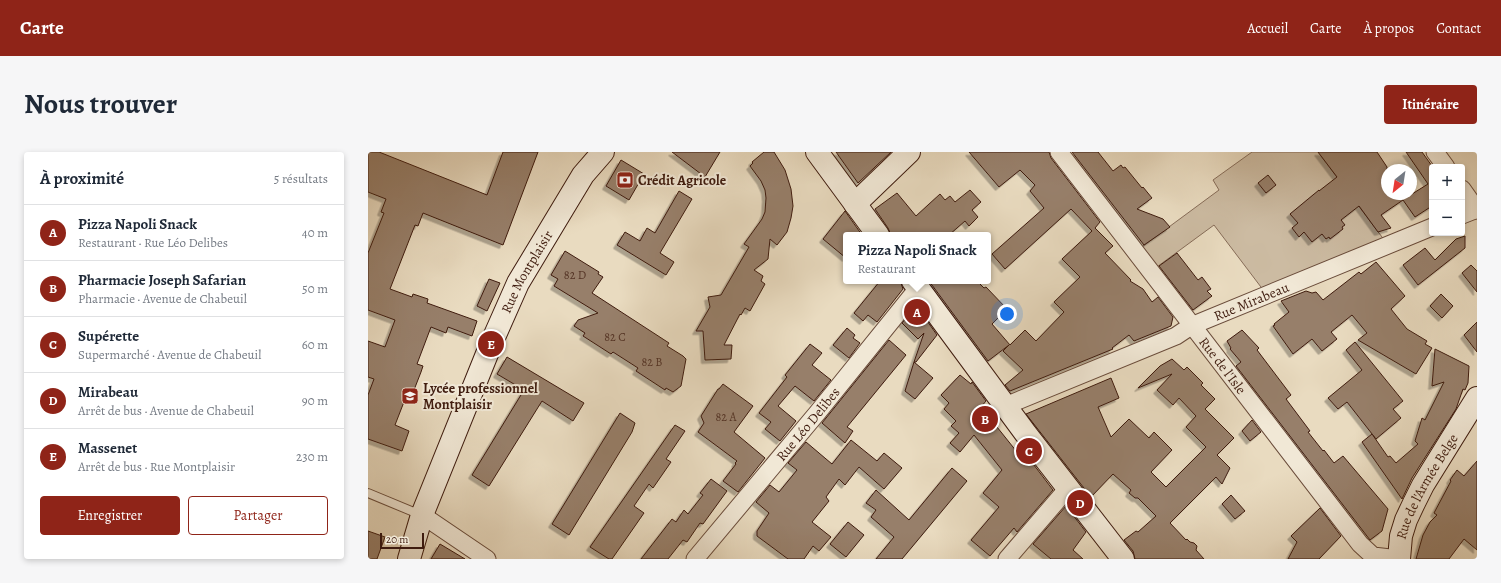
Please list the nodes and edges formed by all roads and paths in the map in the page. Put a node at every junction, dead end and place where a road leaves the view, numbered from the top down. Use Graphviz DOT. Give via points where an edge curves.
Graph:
graph roads {
  1 [pos="603,152"];
  2 [pos="817,152"];
  3 [pos="909,152"];
  4 [pos="1059,152"];
  5 [pos="1435,152"];
  6 [pos="1444,164"];
  7 [pos="1465,193"];
  8 [pos="855,204"];
  9 [pos="1477,209"];
  10 [pos="1465,214"];
  11 [pos="1429,228"];
  12 [pos="876,232"];
  13 [pos="915,284"];
  14 [pos="1191,326"];
  15 [pos="1477,398"];
  16 [pos="1005,406"];
  17 [pos="1068,488"];
  18 [pos="368,493"];
  19 [pos="422,515"];
  20 [pos="1116,554"];
  21 [pos="409,559"];
  22 [pos="487,559"];
  23 [pos="695,559"];
  24 [pos="1007,559"];
  25 [pos="1399,559"];
  1 -- 19 [label="street, Rue Montplaisir" via="583,175 518,283"];
  2 -- 8 [label="street"];
  3 -- 8 [label="street"];
  4 -- 14 [label="street, Rue de l'Isle"];
  5 -- 6 [label="street"];
  7 -- 9 [label="street"];
  8 -- 12 [label="street"];
  9 -- 10 [label="street"];
  11 -- 14 [label="street, Rue Mirabeau"];
  13 -- 16 [label="street"];
  13 -- 23 [label="street, Rue Léo Delibes" via="818,412"];
  14 -- 16 [label="street, Rue Mirabeau" via="1176,336"];
  14 -- 25 [label="street, Rue de l'Isle" via="1360,544 1373,556"];
  15 -- 25 [label="street, Rue de l'Armée Belge" via="1414,503 1403,531"];
  16 -- 17 [label="street"];
  17 -- 20 [label="street"];
  17 -- 24 [label="street"];
  18 -- 19 [label="lane"];
  19 -- 21 [label="street, Rue Montplaisir"];
  19 -- 22 [label="street"];
}
